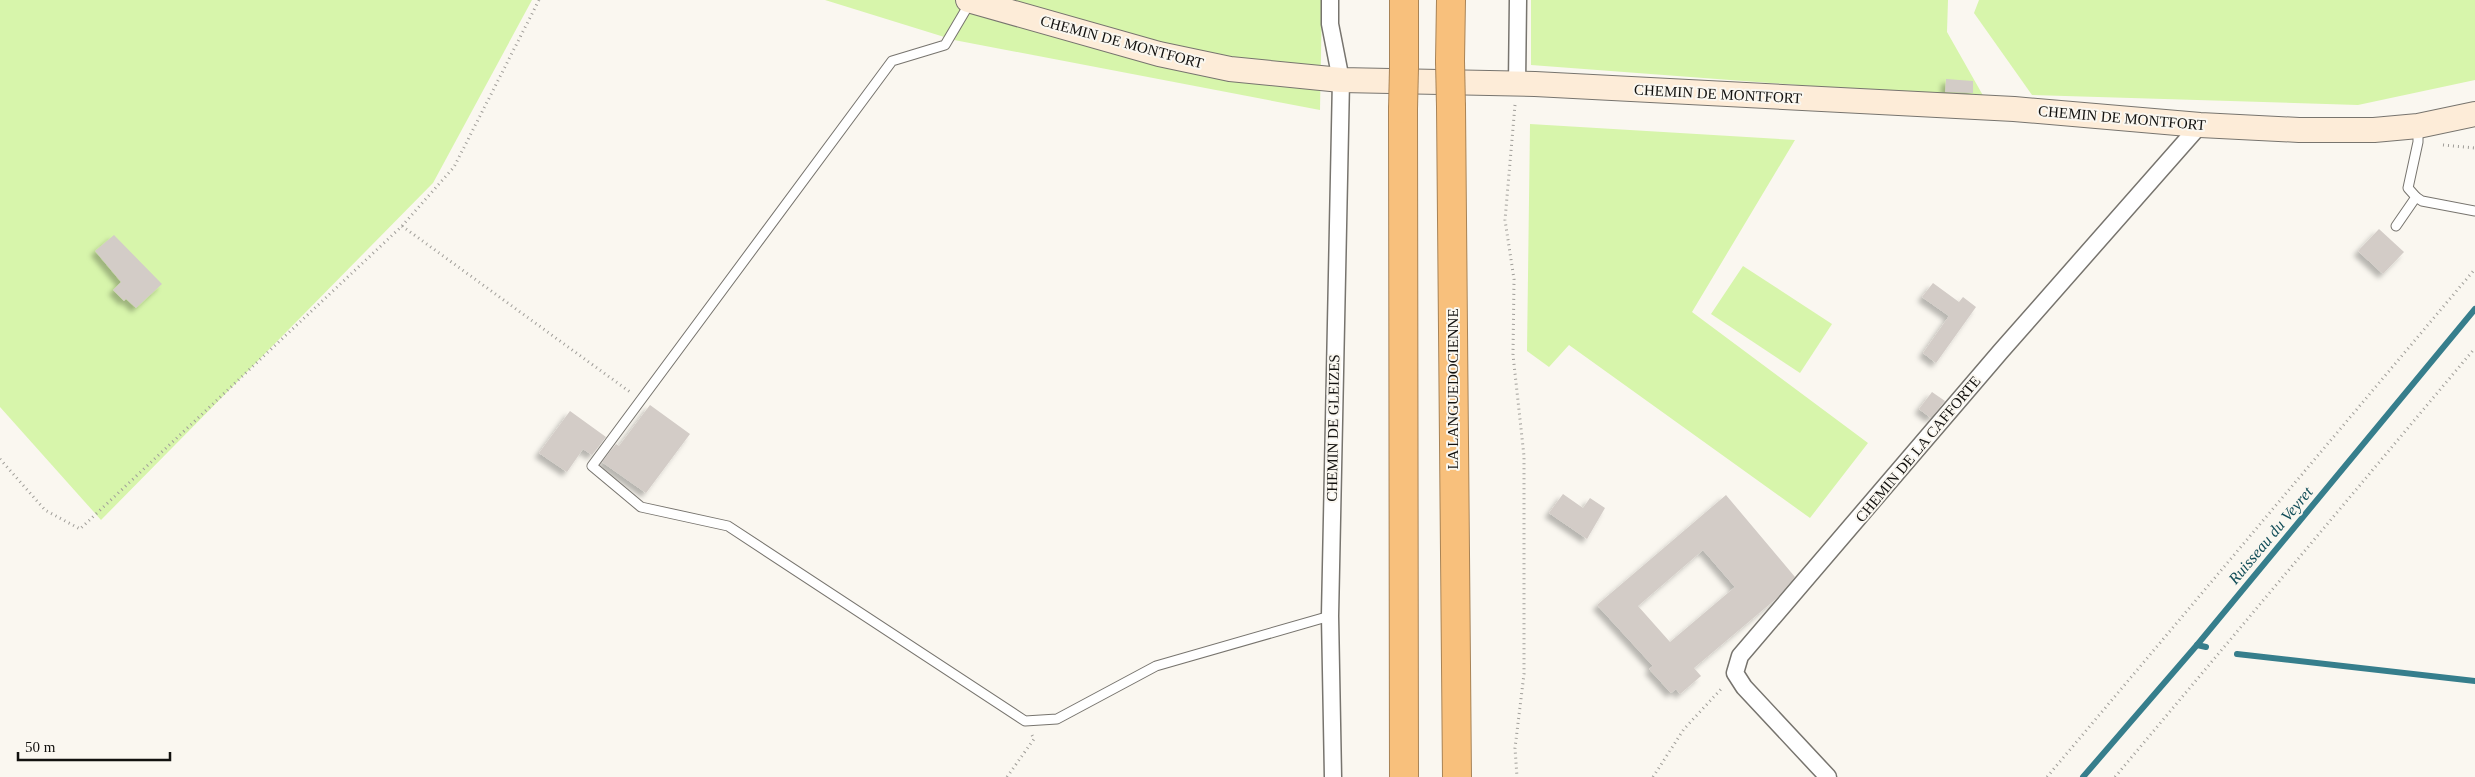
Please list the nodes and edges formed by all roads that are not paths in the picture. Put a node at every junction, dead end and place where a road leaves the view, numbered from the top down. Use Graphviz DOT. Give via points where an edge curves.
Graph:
graph roads {
  1 [pos="969,0"];
  2 [pos="1330,0"];
  3 [pos="1404,0"];
  4 [pos="1450,0"];
  5 [pos="1518,0"];
  6 [pos="1341,80"];
  7 [pos="1517,84"];
  8 [pos="2475,114"];
  9 [pos="2200,125"];
  10 [pos="2418,134"];
  11 [pos="2416,197"];
  12 [pos="2475,211"];
  13 [pos="2396,226"];
  14 [pos="1330,616"];
  15 [pos="1333,777"];
  16 [pos="1404,777"];
  17 [pos="1457,777"];
  18 [pos="1828,777"];
  1 -- 6 [label="street, CHEMIN DE MONTFORT" via="1159,54 1230,69"];
  1 -- 14 [label="lane" via="945,44 892,61 592,466 641,507 728,526 1026,721 1057,719 1156,666"];
  2 -- 6 [label="street, CHEMIN DE GLEIZES" via="1330,24"];
  3 -- 16 [label="highway, bridge"];
  4 -- 17 [label="highway, LA LANGUEDOCIENNE, bridge"];
  5 -- 7 [label="street"];
  6 -- 7 [label="street, CHEMIN DE MONTFORT"];
  6 -- 14 [label="street, CHEMIN DE GLEIZES"];
  7 -- 9 [label="street, CHEMIN DE MONTFORT" via="2014,109"];
  8 -- 10 [label="street, CHEMIN DE MONTFORT"];
  9 -- 10 [label="street, CHEMIN DE MONTFORT"];
  9 -- 18 [label="street, CHEMIN DE LA CAFFORTE" via="1740,656 1735,673 1744,687"];
  10 -- 11 [label="lane" via="2408,188"];
  11 -- 12 [label="lane"];
  11 -- 13 [label="lane"];
  14 -- 15 [label="street, CHEMIN DE GLEIZES"];
}
